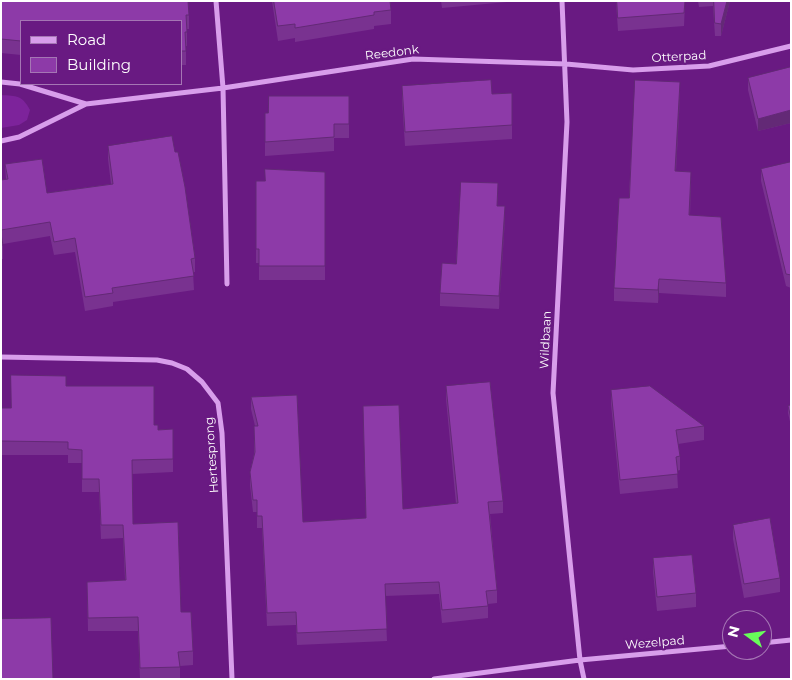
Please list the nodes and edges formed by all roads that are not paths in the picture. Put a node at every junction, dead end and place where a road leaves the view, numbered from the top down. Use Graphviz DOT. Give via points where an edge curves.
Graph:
graph roads {
  1 [pos="216,1"];
  2 [pos="562,1"];
  3 [pos="791,46"];
  4 [pos="566,64"];
  5 [pos="1,82"];
  6 [pos="20,84"];
  7 [pos="23,85"];
  8 [pos="223,88"];
  9 [pos="86,104"];
  10 [pos="1,141"];
  11 [pos="227,284"];
  12 [pos="1,357"];
  13 [pos="791,640"];
  14 [pos="772,642"];
  15 [pos="722,647"];
  16 [pos="580,660"];
  17 [pos="232,679"];
  18 [pos="434,679"];
  19 [pos="584,679"];
  1 -- 8 [label="street"];
  2 -- 4 [label="street, Wildbaan"];
  3 -- 4 [label="street, Otterpad" via="708,66 633,70"];
  4 -- 8 [label="street, Reedonk" via="413,59"];
  4 -- 16 [label="street, Wildbaan" via="568,122 552,393"];
  5 -- 6 [label="street, Reedonk"];
  7 -- 9 [label="street, Reedonk"];
  8 -- 9 [label="street, Reedonk"];
  8 -- 11 [label="street"];
  9 -- 10 [label="street, Reedonk" via="18,137"];
  12 -- 17 [label="street, Hertesprong" via="172,363 187,369 202,382 218,403"];
  13 -- 14 [label="street"];
  15 -- 16 [label="street, Wezelpad"];
  16 -- 18 [label="street"];
  16 -- 19 [label="street, Wildbaan"];
}
